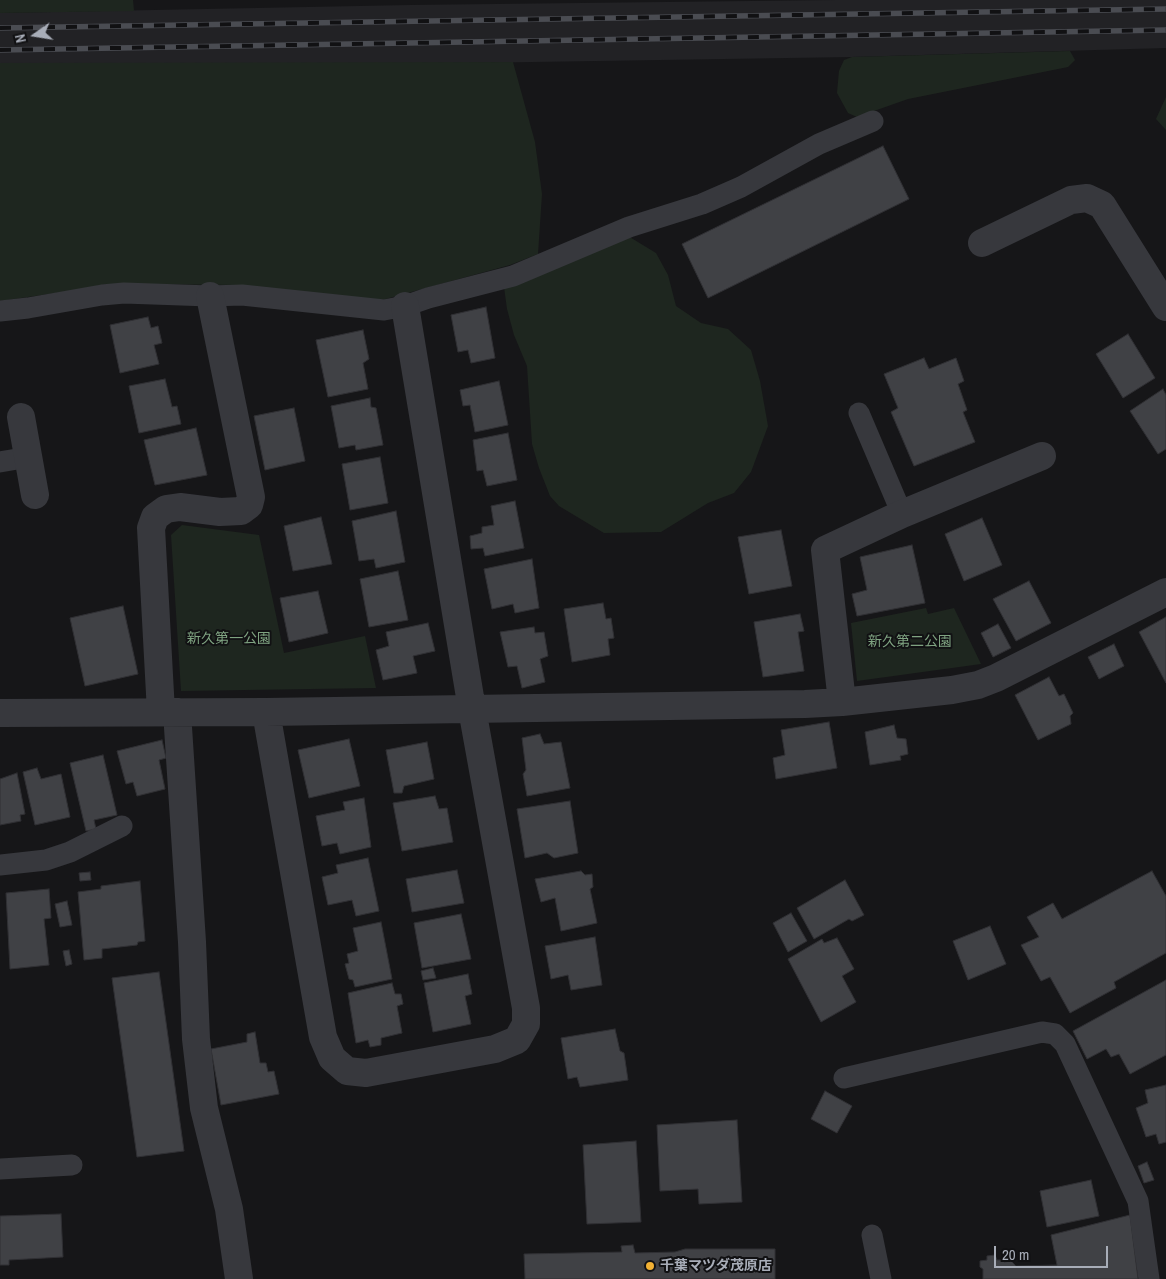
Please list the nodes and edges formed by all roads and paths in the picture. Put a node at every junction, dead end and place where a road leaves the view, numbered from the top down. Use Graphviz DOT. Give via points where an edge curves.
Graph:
graph roads {
  1 [pos="874,121"];
  2 [pos="982,243"];
  3 [pos="210,296"];
  4 [pos="405,306"];
  5 [pos="1166,306"];
  6 [pos="0,311"];
  7 [pos="860,413"];
  8 [pos="22,417"];
  9 [pos="1042,456"];
  10 [pos="29,457"];
  11 [pos="0,462"];
  12 [pos="35,495"];
  13 [pos="902,514"];
  14 [pos="1166,592"];
  15 [pos="842,702"];
  16 [pos="472,709"];
  17 [pos="169,712"];
  18 [pos="266,712"];
  19 [pos="0,713"];
  20 [pos="122,826"];
  21 [pos="0,865"];
  22 [pos="844,1078"];
  23 [pos="72,1165"];
  24 [pos="0,1169"];
  25 [pos="872,1235"];
  26 [pos="239,1279"];
  27 [pos="882,1279"];
  28 [pos="1149,1279"];
  1 -- 4 [label="lane" via="819,144 741,187 702,204 629,227 513,276"];
  2 -- 5 [label="street" via="1071,200 1087,198 1102,205"];
  3 -- 4 [label="lane" via="242,295 384,310"];
  3 -- 6 [label="lane" via="124,293"];
  3 -- 17 [label="street" via="251,497 249,505 240,511 180,507 166,509 155,517 151,528"];
  4 -- 16 [label="street"];
  7 -- 13 [label="lane"];
  8 -- 10 [label="street"];
  9 -- 13 [label="street"];
  10 -- 11 [label="lane"];
  10 -- 12 [label="street"];
  13 -- 15 [label="street" via="825,550"];
  14 -- 15 [label="street" via="978,685"];
  15 -- 16 [label="street"];
  16 -- 18 [label="street"];
  16 -- 18 [label="street" via="526,1008 526,1024 517,1040 494,1049 366,1073 347,1071 332,1058 323,1037"];
  17 -- 18 [label="street"];
  17 -- 19 [label="street"];
  17 -- 26 [label="street" via="192,942 196,1039 204,1108 229,1209"];
  20 -- 21 [label="lane" via="62,855"];
  22 -- 28 [label="lane" via="1042,1032 1054,1034 1065,1044 1138,1201"];
  23 -- 24 [label="lane"];
  25 -- 27 [label="lane"];
}
